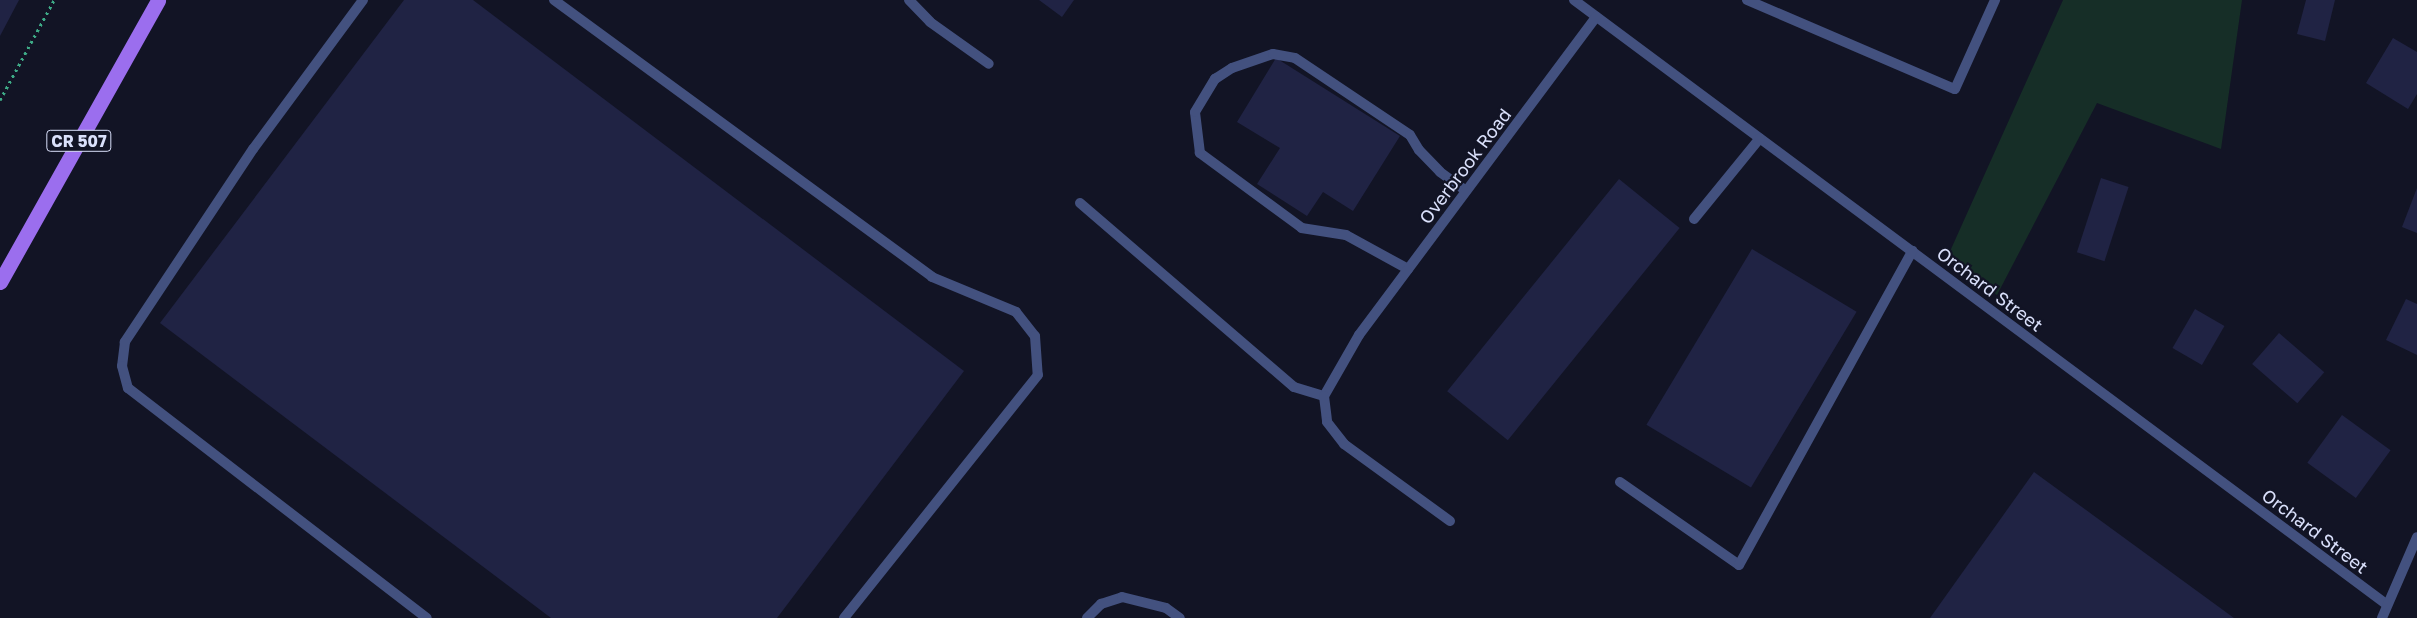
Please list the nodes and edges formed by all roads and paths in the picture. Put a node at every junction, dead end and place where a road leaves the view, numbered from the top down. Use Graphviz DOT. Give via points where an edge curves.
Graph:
graph roads {
  1 [pos="54,0"];
  2 [pos="158,0"];
  3 [pos="363,0"];
  4 [pos="554,0"];
  5 [pos="909,0"];
  6 [pos="1574,0"];
  7 [pos="1747,0"];
  8 [pos="1995,0"];
  9 [pos="1596,16"];
  10 [pos="989,64"];
  11 [pos="0,100"];
  12 [pos="1760,138"];
  13 [pos="1466,191"];
  14 [pos="1080,203"];
  15 [pos="1694,219"];
  16 [pos="1912,251"];
  17 [pos="1408,269"];
  18 [pos="0,282"];
  19 [pos="1324,396"];
  20 [pos="1620,482"];
  21 [pos="1450,521"];
  22 [pos="2417,537"];
  23 [pos="2386,604"];
  24 [pos="427,618"];
  25 [pos="844,618"];
  26 [pos="1087,618"];
  27 [pos="1180,618"];
  28 [pos="2382,618"];
  1 -- 11 [label="path"];
  2 -- 18 [label="main road, CR 507"];
  3 -- 24 [label="street" via="253,149 125,342 122,366 128,388"];
  4 -- 25 [label="street" via="932,277 1016,312 1035,336 1038,375"];
  5 -- 10 [label="street" via="930,22"];
  6 -- 9 [label="street, Orchard Street"];
  7 -- 8 [label="street" via="1955,89"];
  9 -- 12 [label="street, Orchard Street"];
  9 -- 13 [label="street, Overbrook Road"];
  12 -- 15 [label="street"];
  12 -- 16 [label="street, Orchard Street"];
  13 -- 17 [label="street, Overbrook Road"];
  13 -- 17 [label="street" via="1440,172 1410,135 1295,58 1273,54 1238,65 1215,79 1195,112 1200,153 1302,228 1346,235"];
  14 -- 19 [label="street" via="1294,387"];
  16 -- 20 [label="street" via="1739,565"];
  16 -- 23 [label="street, Orchard Street"];
  17 -- 19 [label="street, Overbrook Road" via="1359,335"];
  19 -- 21 [label="street" via="1327,422 1344,444"];
  22 -- 23 [label="street"];
  23 -- 28 [label="street"];
  26 -- 27 [label="street" via="1101,604 1122,597 1166,608"];
}
